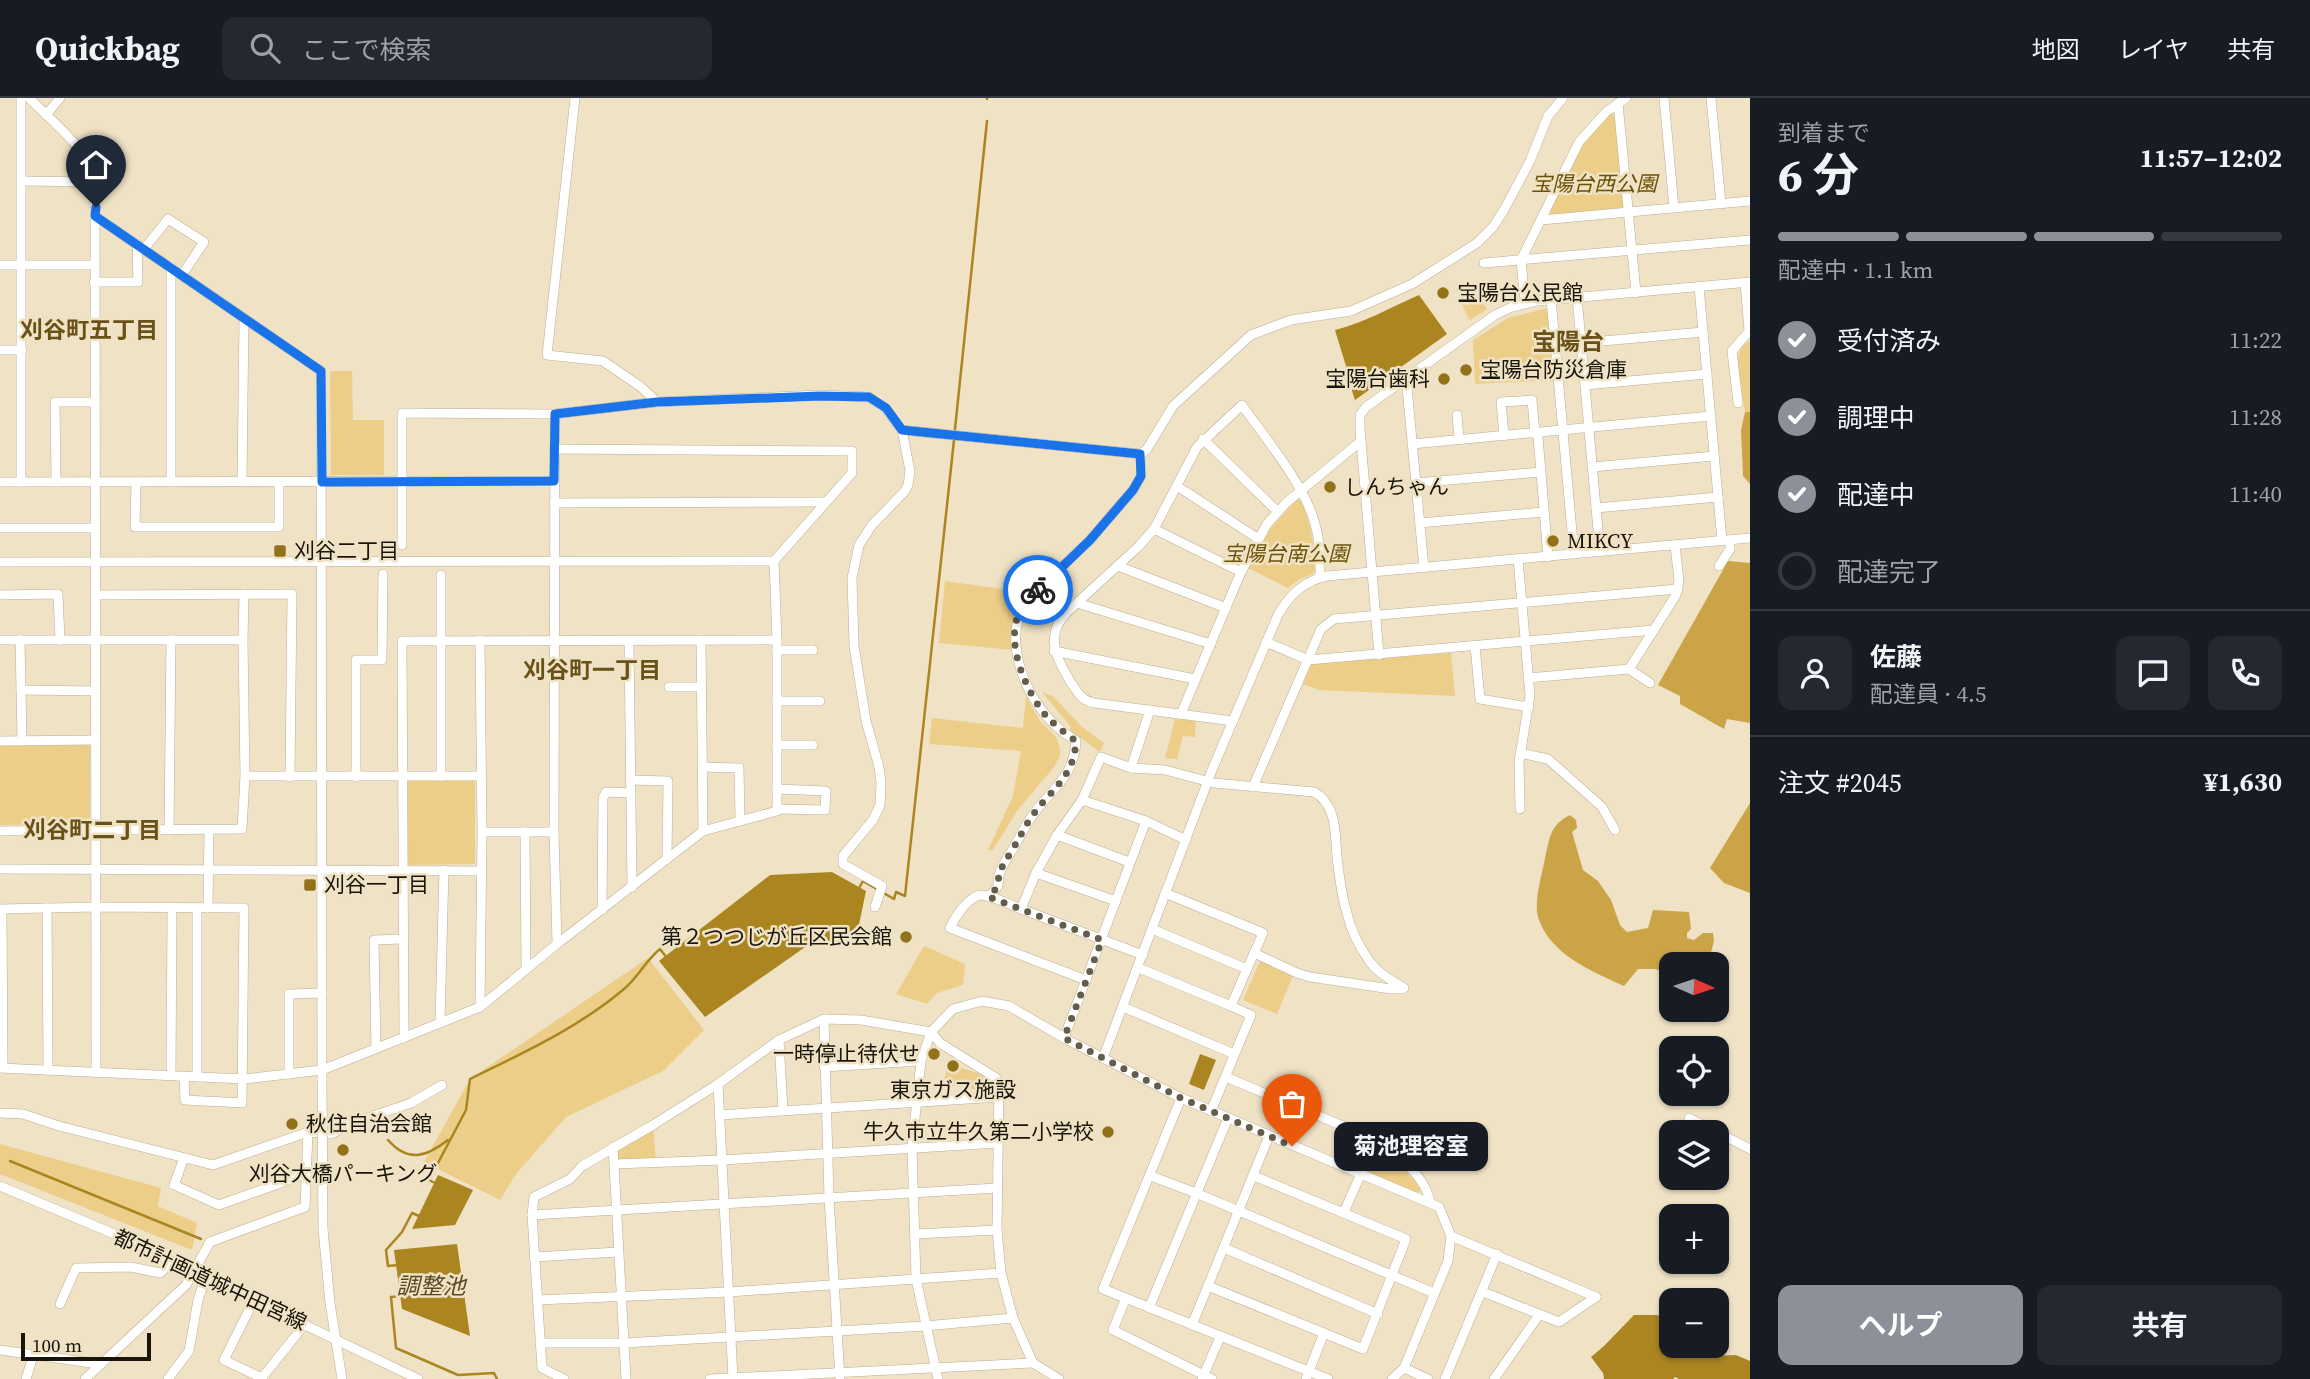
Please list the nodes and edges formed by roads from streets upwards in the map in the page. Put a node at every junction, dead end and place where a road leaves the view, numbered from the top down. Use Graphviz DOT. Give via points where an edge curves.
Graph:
graph roads {
  1 [pos="21,98"];
  2 [pos="29,98"];
  3 [pos="60,98"];
  4 [pos="575,98"];
  5 [pos="1563,98"];
  6 [pos="1664,98"];
  7 [pos="1712,98"];
  8 [pos="1622,101"];
  9 [pos="46,115"];
  10 [pos="22,181"];
  11 [pos="95,182"];
  12 [pos="1750,201"];
  13 [pos="1721,204"];
  14 [pos="1674,208"];
  15 [pos="1628,212"];
  16 [pos="95,216"];
  17 [pos="1541,219"];
  18 [pos="1750,240"];
  19 [pos="140,247"];
  20 [pos="1632,250"];
  21 [pos="1521,260"];
  22 [pos="1484,263"];
  23 [pos="0,265"];
  24 [pos="22,265"];
  25 [pos="94,265"];
  26 [pos="171,267"];
  27 [pos="183,275"];
  28 [pos="94,282"];
  29 [pos="1747,283"];
  30 [pos="1699,287"];
  31 [pos="1636,293"];
  32 [pos="1577,297"];
  33 [pos="1551,299"];
  34 [pos="1525,303"];
  35 [pos="244,318"];
  36 [pos="1750,330"];
  37 [pos="1703,332"];
  38 [pos="1581,343"];
  39 [pos="0,350"];
  40 [pos="22,350"];
  41 [pos="1707,374"];
  42 [pos="1406,377"];
  43 [pos="1585,385"];
  44 [pos="95,402"];
  45 [pos="657,402"];
  46 [pos="1738,403"];
  47 [pos="555,414"];
  48 [pos="1457,415"];
  49 [pos="1711,416"];
  50 [pos="1588,426"];
  51 [pos="1563,428"];
  52 [pos="902,430"];
  53 [pos="1535,433"];
  54 [pos="1504,436"];
  55 [pos="1203,439"];
  56 [pos="1459,439"];
  57 [pos="1361,441"];
  58 [pos="1412,444"];
  59 [pos="554,449"];
  60 [pos="1140,454"];
  61 [pos="1714,456"];
  62 [pos="1592,467"];
  63 [pos="1540,472"];
  64 [pos="96,481"];
  65 [pos="554,481"];
  66 [pos="0,482"];
  67 [pos="21,482"];
  68 [pos="56,482"];
  69 [pos="136,482"];
  70 [pos="171,482"];
  71 [pos="242,482"];
  72 [pos="279,482"];
  73 [pos="322,482"];
  74 [pos="401,482"];
  75 [pos="1416,483"];
  76 [pos="1177,486"];
  77 [pos="1301,491"];
  78 [pos="1718,496"];
  79 [pos="825,502"];
  80 [pos="554,503"];
  81 [pos="1596,508"];
  82 [pos="1277,511"];
  83 [pos="1544,512"];
  84 [pos="1420,523"];
  85 [pos="0,528"];
  86 [pos="95,528"];
  87 [pos="1154,529"];
  88 [pos="1257,538"];
  89 [pos="1750,538"];
  90 [pos="1726,541"];
  91 [pos="402,545"];
  92 [pos="1675,545"];
  93 [pos="1600,552"];
  94 [pos="1574,554"];
  95 [pos="1548,556"];
  96 [pos="1518,559"];
  97 [pos="322,561"];
  98 [pos="555,561"];
  99 [pos="774,561"];
  100 [pos="0,562"];
  101 [pos="95,562"];
  102 [pos="1118,566"];
  103 [pos="1719,566"];
  104 [pos="1424,568"];
  105 [pos="1241,572"];
  106 [pos="1372,572"];
  107 [pos="383,574"];
  108 [pos="441,575"];
  109 [pos="1320,578"];
  110 [pos="1678,589"];
  111 [pos="244,594"];
  112 [pos="0,595"];
  113 [pos="95,595"];
  114 [pos="1077,603"];
  115 [pos="1521,603"];
  116 [pos="1226,608"];
  117 [pos="1376,615"];
  118 [pos="1654,630"];
  119 [pos="554,639"];
  120 [pos="0,640"];
  121 [pos="20,640"];
  122 [pos="60,640"];
  123 [pos="95,640"];
  124 [pos="171,640"];
  125 [pos="243,640"];
  126 [pos="441,640"];
  127 [pos="480,640"];
  128 [pos="701,640"];
  129 [pos="629,641"];
  130 [pos="1525,641"];
  131 [pos="1266,642"];
  132 [pos="1211,644"];
  133 [pos="777,645"];
  134 [pos="1475,646"];
  135 [pos="813,650"];
  136 [pos="1055,651"];
  137 [pos="1380,655"];
  138 [pos="1308,660"];
  139 [pos="1629,669"];
  140 [pos="1528,678"];
  141 [pos="1195,679"];
  142 [pos="1650,683"];
  143 [pos="669,687"];
  144 [pos="701,687"];
  145 [pos="21,690"];
  146 [pos="95,691"];
  147 [pos="777,701"];
  148 [pos="820,701"];
  149 [pos="1529,707"];
  150 [pos="1150,710"];
  151 [pos="1181,714"];
  152 [pos="1233,721"];
  153 [pos="96,740"];
  154 [pos="0,741"];
  155 [pos="22,741"];
  156 [pos="777,745"];
  157 [pos="814,745"];
  158 [pos="1520,753"];
  159 [pos="702,766"];
  160 [pos="1131,768"];
  161 [pos="245,776"];
  162 [pos="402,776"];
  163 [pos="441,776"];
  164 [pos="480,776"];
  165 [pos="290,777"];
  166 [pos="322,777"];
  167 [pos="356,777"];
  168 [pos="630,780"];
  169 [pos="1208,781"];
  170 [pos="1253,787"];
  171 [pos="776,789"];
  172 [pos="631,793"];
  173 [pos="1082,800"];
  174 [pos="1520,808"];
  175 [pos="776,809"];
  176 [pos="740,821"];
  177 [pos="1146,821"];
  178 [pos="169,830"];
  179 [pos="209,830"];
  180 [pos="1615,830"];
  181 [pos="0,831"];
  182 [pos="97,831"];
  183 [pos="703,831"];
  184 [pos="482,832"];
  185 [pos="525,832"];
  186 [pos="554,832"];
  187 [pos="1057,835"];
  188 [pos="1186,839"];
  189 [pos="667,859"];
  190 [pos="1129,862"];
  191 [pos="0,869"];
  192 [pos="96,869"];
  193 [pos="402,869"];
  194 [pos="207,870"];
  195 [pos="322,870"];
  196 [pos="443,870"];
  197 [pos="481,871"];
  198 [pos="1036,873"];
  199 [pos="632,887"];
  200 [pos="1165,893"];
  201 [pos="989,897"];
  202 [pos="1116,901"];
  203 [pos="96,907"];
  204 [pos="172,907"];
  205 [pos="875,907"];
  206 [pos="47,908"];
  207 [pos="197,908"];
  208 [pos="208,908"];
  209 [pos="1,909"];
  210 [pos="602,909"];
  211 [pos="1021,909"];
  212 [pos="1152,929"];
  213 [pos="403,939"];
  214 [pos="1102,940"];
  215 [pos="557,944"];
  216 [pos="1254,953"];
  217 [pos="1143,954"];
  218 [pos="1139,968"];
  219 [pos="1247,969"];
  220 [pos="526,970"];
  221 [pos="1086,980"];
  222 [pos="322,993"];
  223 [pos="1231,1006"];
  224 [pos="481,1007"];
  225 [pos="1123,1007"];
  226 [pos="824,1019"];
  227 [pos="440,1021"];
  228 [pos="931,1032"];
  229 [pos="404,1038"];
  230 [pos="1064,1038"];
  231 [pos="779,1040"];
  232 [pos="376,1049"];
  233 [pos="1234,1054"];
  234 [pos="1103,1058"];
  235 [pos="921,1061"];
  236 [pos="824,1067"];
  237 [pos="1,1068"];
  238 [pos="48,1070"];
  239 [pos="96,1072"];
  240 [pos="289,1074"];
  241 [pos="171,1075"];
  242 [pos="322,1075"];
  243 [pos="184,1076"];
  244 [pos="1226,1076"];
  245 [pos="197,1077"];
  246 [pos="244,1079"];
  247 [pos="718,1084"];
  248 [pos="442,1085"];
  249 [pos="999,1097"];
  250 [pos="1181,1098"];
  251 [pos="915,1104"];
  252 [pos="825,1107"];
  253 [pos="783,1111"];
  254 [pos="1211,1111"];
  255 [pos="0,1113"];
  256 [pos="719,1115"];
  257 [pos="1228,1118"];
  258 [pos="1689,1118"];
  259 [pos="308,1132"];
  260 [pos="1269,1136"];
  261 [pos="1376,1140"];
  262 [pos="998,1143"];
  263 [pos="613,1147"];
  264 [pos="912,1147"];
  265 [pos="1750,1149"];
  266 [pos="828,1153"];
  267 [pos="184,1158"];
  268 [pos="722,1160"];
  269 [pos="615,1164"];
  270 [pos="306,1174"];
  271 [pos="1360,1175"];
  272 [pos="1151,1176"];
  273 [pos="1254,1176"];
  274 [pos="0,1186"];
  275 [pos="998,1188"];
  276 [pos="913,1192"];
  277 [pos="1196,1193"];
  278 [pos="829,1196"];
  279 [pos="724,1203"];
  280 [pos="1430,1203"];
  281 [pos="617,1209"];
  282 [pos="1240,1212"];
  283 [pos="1344,1212"];
  284 [pos="532,1215"];
  285 [pos="998,1230"];
  286 [pos="915,1234"];
  287 [pos="1451,1236"];
  288 [pos="1224,1248"];
  289 [pos="618,1252"];
  290 [pos="1497,1254"];
  291 [pos="534,1257"];
  292 [pos="173,1261"];
  293 [pos="194,1271"];
  294 [pos="1001,1273"];
  295 [pos="1393,1276"];
  296 [pos="206,1277"];
  297 [pos="916,1279"];
  298 [pos="834,1284"];
  299 [pos="1208,1286"];
  300 [pos="729,1292"];
  301 [pos="1483,1292"];
  302 [pos="1434,1293"];
  303 [pos="621,1296"];
  304 [pos="254,1300"];
  305 [pos="537,1300"];
  306 [pos="1125,1300"];
  307 [pos="60,1304"];
  308 [pos="1149,1308"];
  309 [pos="1378,1314"];
  310 [pos="1539,1315"];
  311 [pos="1013,1318"];
  312 [pos="304,1324"];
  313 [pos="1192,1325"];
  314 [pos="925,1326"];
  315 [pos="837,1331"];
  316 [pos="1324,1333"];
  317 [pos="732,1335"];
  318 [pos="1220,1337"];
  319 [pos="334,1339"];
  320 [pos="540,1343"];
  321 [pos="624,1343"];
  322 [pos="0,1350"];
  323 [pos="33,1356"];
  324 [pos="1033,1363"];
  325 [pos="98,1364"];
  326 [pos="935,1368"];
  327 [pos="1404,1368"];
  328 [pos="839,1375"];
  329 [pos="1308,1375"];
  330 [pos="733,1378"];
  331 [pos="1206,1378"];
  332 [pos="26,1379"];
  333 [pos="85,1379"];
  334 [pos="169,1379"];
  335 [pos="262,1379"];
  336 [pos="342,1379"];
  337 [pos="418,1379"];
  338 [pos="564,1379"];
  339 [pos="626,1379"];
  340 [pos="710,1379"];
  341 [pos="938,1379"];
  342 [pos="1059,1379"];
  343 [pos="1328,1379"];
  344 [pos="1392,1379"];
  345 [pos="1428,1379"];
  346 [pos="1445,1379"];
  347 [pos="1494,1379"];
  1 -- 10 [label="street"];
  2 -- 9 [label="street"];
  3 -- 9 [label="street"];
  4 -- 45 [label="street" via="547,355 603,361"];
  5 -- 60 [label="street" via="1548,117 1510,199 1477,243 1412,284 1351,311 1292,320 1251,335 1173,406"];
  6 -- 14 [label="street"];
  7 -- 13 [label="street"];
  8 -- 15 [label="street"];
  8 -- 17 [label="street" via="1579,142"];
  9 -- 11 [label="street" via="88,159"];
  10 -- 11 [label="street"];
  10 -- 24 [label="street"];
  11 -- 16 [label="street"];
  12 -- 13 [label="street"];
  13 -- 14 [label="street"];
  14 -- 15 [label="street"];
  15 -- 17 [label="street"];
  15 -- 20 [label="street"];
  16 -- 19 [label="street"];
  16 -- 25 [label="street"];
  17 -- 21 [label="street"];
  18 -- 20 [label="street"];
  19 -- 26 [label="street"];
  19 -- 27 [label="street" via="167,219 204,242"];
  19 -- 28 [label="street" via="138,282"];
  20 -- 21 [label="street"];
  20 -- 31 [label="street"];
  21 -- 22 [label="street"];
  21 -- 34 [label="street"];
  23 -- 24 [label="street"];
  24 -- 25 [label="street"];
  24 -- 40 [label="street"];
  25 -- 28 [label="street"];
  26 -- 27 [label="street"];
  26 -- 70 [label="street"];
  27 -- 35 [label="street"];
  28 -- 44 [label="street"];
  29 -- 30 [label="street"];
  29 -- 36 [label="street"];
  30 -- 31 [label="street"];
  30 -- 37 [label="street"];
  31 -- 32 [label="street"];
  32 -- 33 [label="street"];
  32 -- 38 [label="street"];
  33 -- 34 [label="street"];
  33 -- 51 [label="street"];
  34 -- 42 [label="street" via="1495,315"];
  35 -- 71 [label="street"];
  35 -- 73 [label="street" via="321,371"];
  36 -- 46 [label="street" via="1732,351"];
  37 -- 38 [label="street"];
  37 -- 41 [label="street"];
  38 -- 43 [label="street"];
  39 -- 40 [label="street"];
  40 -- 67 [label="street"];
  41 -- 43 [label="street"];
  41 -- 49 [label="street"];
  42 -- 57 [label="street" via="1362,411"];
  42 -- 58 [label="street"];
  43 -- 50 [label="street"];
  44 -- 64 [label="street"];
  44 -- 68 [label="street" via="55,402"];
  45 -- 47 [label="street"];
  45 -- 52 [label="street" via="869,397 886,408"];
  47 -- 59 [label="street"];
  47 -- 74 [label="street" via="402,413"];
  48 -- 56 [label="street"];
  49 -- 50 [label="street"];
  49 -- 61 [label="street"];
  50 -- 51 [label="street"];
  50 -- 62 [label="street"];
  51 -- 53 [label="street"];
  51 -- 94 [label="street"];
  52 -- 60 [label="street"];
  52 -- 205 [label="street" via="908,485 859,545 852,578 854,646 881,783 880,805 873,820 843,856 843,864 882,886"];
  53 -- 54 [label="street"];
  53 -- 54 [label="street" via="1532,400 1501,402"];
  53 -- 63 [label="street"];
  54 -- 56 [label="street"];
  55 -- 76 [label="street"];
  55 -- 77 [label="street" via="1242,405"];
  55 -- 82 [label="street"];
  56 -- 58 [label="street"];
  57 -- 77 [label="street"];
  57 -- 106 [label="street"];
  58 -- 75 [label="street"];
  59 -- 65 [label="street"];
  59 -- 79 [label="street" via="852,451 852,473"];
  60 -- 201 [label="street" via="1141,476 1133,490 1019,612 1016,649 1024,681 1045,714 1076,741 1075,754 1068,773 1031,817 1002,865 998,886"];
  61 -- 62 [label="street"];
  61 -- 78 [label="street"];
  62 -- 81 [label="street"];
  63 -- 75 [label="street"];
  63 -- 83 [label="street"];
  64 -- 68 [label="street"];
  64 -- 69 [label="street"];
  64 -- 86 [label="street"];
  65 -- 74 [label="street"];
  65 -- 80 [label="street"];
  66 -- 67 [label="street"];
  67 -- 68 [label="street"];
  69 -- 70 [label="street"];
  69 -- 72 [label="street" via="135,527 279,527"];
  70 -- 71 [label="street"];
  71 -- 72 [label="street"];
  72 -- 73 [label="street"];
  73 -- 74 [label="street"];
  73 -- 97 [label="street"];
  74 -- 91 [label="street"];
  75 -- 84 [label="street"];
  76 -- 87 [label="street"];
  76 -- 88 [label="street"];
  77 -- 82 [label="street"];
  77 -- 109 [label="street" via="1315,522"];
  78 -- 81 [label="street"];
  78 -- 90 [label="street"];
  79 -- 80 [label="street"];
  79 -- 99 [label="street"];
  80 -- 98 [label="street"];
  81 -- 93 [label="street"];
  82 -- 88 [label="street"];
  83 -- 84 [label="street"];
  83 -- 95 [label="street"];
  84 -- 104 [label="street"];
  85 -- 86 [label="street"];
  86 -- 101 [label="street"];
  87 -- 102 [label="street"];
  87 -- 105 [label="street"];
  88 -- 105 [label="street"];
  89 -- 90 [label="street"];
  90 -- 92 [label="street"];
  90 -- 103 [label="street" via="1730,549"];
  92 -- 93 [label="street"];
  92 -- 110 [label="street"];
  93 -- 94 [label="street"];
  94 -- 95 [label="street"];
  95 -- 96 [label="street"];
  96 -- 104 [label="street"];
  96 -- 115 [label="street"];
  97 -- 98 [label="street"];
  97 -- 101 [label="street"];
  97 -- 166 [label="street"];
  98 -- 99 [label="street"];
  98 -- 119 [label="street"];
  99 -- 133 [label="street"];
  100 -- 101 [label="street"];
  101 -- 113 [label="street"];
  102 -- 114 [label="street"];
  102 -- 116 [label="street"];
  104 -- 106 [label="street"];
  105 -- 116 [label="street"];
  106 -- 109 [label="street"];
  106 -- 117 [label="street"];
  107 -- 167 [label="street" via="382,660 356,660"];
  108 -- 126 [label="street"];
  109 -- 131 [label="street" via="1292,594"];
  110 -- 115 [label="street"];
  110 -- 118 [label="street"];
  111 -- 113 [label="street"];
  111 -- 125 [label="street"];
  111 -- 165 [label="street" via="292,594"];
  112 -- 122 [label="street" via="58,594"];
  113 -- 123 [label="street"];
  114 -- 132 [label="street"];
  114 -- 136 [label="street" via="1060,619 1053,637"];
  115 -- 117 [label="street"];
  115 -- 130 [label="street"];
  116 -- 132 [label="street"];
  117 -- 137 [label="street"];
  117 -- 138 [label="street" via="1328,622"];
  118 -- 130 [label="street"];
  118 -- 139 [label="street"];
  119 -- 127 [label="street"];
  119 -- 129 [label="street"];
  119 -- 186 [label="street"];
  120 -- 121 [label="street"];
  121 -- 122 [label="street"];
  121 -- 145 [label="street"];
  122 -- 123 [label="street"];
  123 -- 124 [label="street"];
  123 -- 146 [label="street"];
  124 -- 125 [label="street"];
  124 -- 178 [label="street"];
  125 -- 161 [label="street"];
  126 -- 127 [label="street"];
  126 -- 162 [label="street" via="402,641"];
  126 -- 163 [label="street"];
  127 -- 164 [label="street"];
  128 -- 129 [label="street"];
  128 -- 133 [label="street"];
  128 -- 144 [label="street"];
  129 -- 168 [label="street"];
  130 -- 134 [label="street"];
  130 -- 140 [label="street"];
  131 -- 138 [label="street"];
  131 -- 152 [label="street"];
  132 -- 141 [label="street"];
  133 -- 135 [label="street"];
  133 -- 147 [label="street"];
  134 -- 137 [label="street"];
  134 -- 149 [label="street" via="1480,699"];
  136 -- 141 [label="street"];
  136 -- 150 [label="street" via="1083,700"];
  137 -- 138 [label="street"];
  138 -- 170 [label="street"];
  139 -- 140 [label="street"];
  139 -- 142 [label="street"];
  140 -- 149 [label="street"];
  141 -- 151 [label="street"];
  143 -- 144 [label="street"];
  144 -- 159 [label="street"];
  145 -- 146 [label="street"];
  145 -- 155 [label="street"];
  146 -- 153 [label="street"];
  147 -- 148 [label="street"];
  147 -- 156 [label="street"];
  149 -- 158 [label="street"];
  150 -- 151 [label="street"];
  150 -- 160 [label="street"];
  151 -- 152 [label="street"];
  152 -- 169 [label="street"];
  153 -- 155 [label="street"];
  153 -- 182 [label="street"];
  154 -- 155 [label="street"];
  156 -- 157 [label="street"];
  156 -- 171 [label="street"];
  158 -- 174 [label="street"];
  158 -- 180 [label="street" via="1556,765 1602,807"];
  159 -- 176 [label="street" via="739,768"];
  159 -- 183 [label="street"];
  160 -- 169 [label="street" via="1165,770"];
  160 -- 173 [label="street" via="1101,757"];
  161 -- 165 [label="street"];
  161 -- 179 [label="street" via="242,829"];
  162 -- 163 [label="street"];
  162 -- 167 [label="street"];
  162 -- 193 [label="street"];
  163 -- 164 [label="street"];
  164 -- 184 [label="street"];
  165 -- 166 [label="street"];
  166 -- 167 [label="street"];
  166 -- 195 [label="street"];
  168 -- 172 [label="street"];
  168 -- 189 [label="street" via="668,781"];
  169 -- 170 [label="street"];
  169 -- 188 [label="street"];
  170 -- 216 [label="street" via="1314,792 1328,804 1352,929 1371,964 1404,988 1310,977"];
  171 -- 175 [label="street"];
  171 -- 175 [label="street" via="826,791 825,810"];
  172 -- 199 [label="street"];
  172 -- 210 [label="street" via="606,792 603,798"];
  173 -- 177 [label="street"];
  173 -- 187 [label="street"];
  175 -- 176 [label="street"];
  176 -- 183 [label="street"];
  177 -- 188 [label="street"];
  177 -- 190 [label="street"];
  178 -- 179 [label="street"];
  178 -- 182 [label="street"];
  179 -- 194 [label="street"];
  181 -- 182 [label="street"];
  182 -- 192 [label="street"];
  183 -- 189 [label="street"];
  184 -- 185 [label="street"];
  184 -- 197 [label="street"];
  185 -- 186 [label="street"];
  185 -- 220 [label="street"];
  186 -- 215 [label="street"];
  187 -- 190 [label="street"];
  187 -- 198 [label="street"];
  188 -- 200 [label="street"];
  189 -- 199 [label="street"];
  190 -- 202 [label="street"];
  191 -- 192 [label="street"];
  192 -- 194 [label="street"];
  192 -- 203 [label="street"];
  193 -- 195 [label="street"];
  193 -- 196 [label="street"];
  193 -- 213 [label="street"];
  194 -- 195 [label="street"];
  194 -- 208 [label="street"];
  195 -- 222 [label="street"];
  196 -- 197 [label="street"];
  196 -- 227 [label="street"];
  197 -- 224 [label="street"];
  198 -- 202 [label="street"];
  198 -- 211 [label="street"];
  199 -- 210 [label="street"];
  200 -- 212 [label="street"];
  200 -- 216 [label="street" via="1263,933"];
  201 -- 211 [label="street"];
  201 -- 221 [label="street" via="975,898 950,928"];
  202 -- 214 [label="street"];
  203 -- 204 [label="street"];
  203 -- 206 [label="street"];
  203 -- 239 [label="street"];
  204 -- 207 [label="street"];
  204 -- 241 [label="street"];
  206 -- 209 [label="street"];
  206 -- 238 [label="street"];
  207 -- 208 [label="street"];
  207 -- 245 [label="street"];
  208 -- 246 [label="street" via="244,908"];
  209 -- 237 [label="street"];
  210 -- 215 [label="street"];
  211 -- 214 [label="street"];
  212 -- 217 [label="street"];
  212 -- 219 [label="street"];
  213 -- 229 [label="street"];
  213 -- 232 [label="street" via="374,940"];
  214 -- 217 [label="street"];
  214 -- 221 [label="street"];
  215 -- 220 [label="street"];
  216 -- 219 [label="street"];
  217 -- 218 [label="street"];
  218 -- 223 [label="street"];
  218 -- 225 [label="street"];
  219 -- 223 [label="street"];
  220 -- 224 [label="street"];
  221 -- 230 [label="street"];
  222 -- 240 [label="street" via="289,994"];
  222 -- 242 [label="street"];
  223 -- 233 [label="street" via="1251,1015"];
  224 -- 227 [label="street"];
  225 -- 233 [label="street"];
  225 -- 234 [label="street"];
  226 -- 228 [label="street"];
  226 -- 231 [label="street"];
  226 -- 236 [label="street"];
  227 -- 229 [label="street"];
  228 -- 230 [label="street" via="953,1009 982,1001 1009,1006"];
  228 -- 235 [label="street"];
  228 -- 249 [label="street" via="940,1044 996,1079"];
  229 -- 232 [label="street"];
  230 -- 234 [label="street"];
  231 -- 247 [label="street"];
  231 -- 253 [label="street"];
  232 -- 242 [label="street"];
  233 -- 244 [label="street"];
  234 -- 250 [label="street"];
  235 -- 236 [label="street"];
  235 -- 251 [label="street"];
  236 -- 252 [label="street"];
  237 -- 238 [label="street"];
  238 -- 239 [label="street"];
  239 -- 241 [label="street"];
  240 -- 242 [label="street"];
  240 -- 246 [label="street"];
  241 -- 243 [label="street"];
  242 -- 319 [label="street, bridge" via="323,1229"];
  243 -- 245 [label="street"];
  243 -- 246 [label="street" via="185,1100 242,1103"];
  244 -- 254 [label="street"];
  244 -- 261 [label="street"];
  245 -- 246 [label="street"];
  247 -- 256 [label="street"];
  247 -- 263 [label="street"];
  248 -- 259 [label="street" via="411,1103 331,1134"];
  249 -- 251 [label="street"];
  249 -- 262 [label="street"];
  250 -- 254 [label="street"];
  250 -- 272 [label="street"];
  251 -- 252 [label="street"];
  251 -- 264 [label="street"];
  252 -- 253 [label="street"];
  252 -- 266 [label="street"];
  253 -- 256 [label="street"];
  254 -- 257 [label="street"];
  255 -- 267 [label="street" via="23,1114"];
  256 -- 268 [label="street"];
  257 -- 260 [label="street"];
  257 -- 277 [label="street"];
  258 -- 265 [label="street"];
  259 -- 267 [label="street" via="213,1165"];
  259 -- 270 [label="street"];
  260 -- 271 [label="street"];
  260 -- 273 [label="street"];
  261 -- 271 [label="street"];
  261 -- 280 [label="street" via="1391,1149 1428,1190"];
  262 -- 264 [label="street"];
  262 -- 275 [label="street"];
  263 -- 269 [label="street"];
  263 -- 284 [label="street" via="570,1179 534,1197"];
  264 -- 266 [label="street"];
  264 -- 276 [label="street"];
  266 -- 268 [label="street"];
  266 -- 278 [label="street"];
  267 -- 270 [label="street" via="174,1185 219,1205"];
  268 -- 269 [label="street"];
  268 -- 279 [label="street"];
  269 -- 281 [label="street"];
  270 -- 293 [label="street" via="305,1207 210,1242"];
  271 -- 280 [label="street"];
  271 -- 283 [label="street"];
  272 -- 277 [label="street"];
  272 -- 306 [label="street" via="1103,1289"];
  273 -- 282 [label="street"];
  273 -- 283 [label="street"];
  274 -- 292 [label="street, 都市計画道城中田宮線"];
  275 -- 276 [label="street"];
  275 -- 285 [label="street"];
  276 -- 278 [label="street"];
  276 -- 286 [label="street"];
  277 -- 282 [label="street"];
  277 -- 308 [label="street"];
  278 -- 279 [label="street"];
  278 -- 298 [label="street"];
  279 -- 281 [label="street"];
  279 -- 300 [label="street"];
  280 -- 287 [label="street" via="1438,1207"];
  281 -- 284 [label="street"];
  281 -- 289 [label="street"];
  282 -- 288 [label="street"];
  282 -- 295 [label="street"];
  283 -- 295 [label="street" via="1406,1239"];
  284 -- 291 [label="street"];
  285 -- 286 [label="street"];
  285 -- 294 [label="street"];
  286 -- 297 [label="street"];
  287 -- 290 [label="street"];
  287 -- 302 [label="street" via="1448,1262"];
  288 -- 299 [label="street"];
  288 -- 309 [label="street"];
  289 -- 291 [label="street"];
  289 -- 303 [label="street"];
  290 -- 301 [label="street"];
  290 -- 310 [label="street" via="1597,1297 1559,1322"];
  291 -- 305 [label="street"];
  292 -- 293 [label="street, 都市計画道城中田宮線"];
  292 -- 307 [label="street" via="160,1273 131,1267 76,1268"];
  293 -- 296 [label="street, 都市計画道城中田宮線"];
  293 -- 325 [label="street" via="186,1285"];
  294 -- 297 [label="street"];
  294 -- 311 [label="street"];
  295 -- 302 [label="street"];
  295 -- 309 [label="street"];
  296 -- 304 [label="street, 都市計画道城中田宮線"];
  296 -- 334 [label="street" via="189,1352"];
  297 -- 298 [label="street"];
  297 -- 314 [label="street"];
  298 -- 300 [label="street"];
  298 -- 315 [label="street"];
  299 -- 313 [label="street"];
  299 -- 316 [label="street"];
  300 -- 303 [label="street"];
  300 -- 317 [label="street"];
  301 -- 310 [label="street"];
  301 -- 346 [label="street"];
  302 -- 327 [label="street"];
  303 -- 305 [label="street"];
  303 -- 321 [label="street"];
  304 -- 312 [label="street, 都市計画道城中田宮線"];
  304 -- 335 [label="street" via="225,1360"];
  305 -- 320 [label="street"];
  306 -- 308 [label="street"];
  306 -- 331 [label="street" via="1113,1330"];
  308 -- 313 [label="street"];
  309 -- 316 [label="street" via="1363,1349"];
  310 -- 347 [label="street"];
  311 -- 314 [label="street"];
  311 -- 324 [label="street"];
  312 -- 319 [label="street, 都市計画道城中田宮線"];
  312 -- 335 [label="street"];
  313 -- 318 [label="street"];
  314 -- 315 [label="street"];
  314 -- 326 [label="street"];
  315 -- 317 [label="street"];
  315 -- 328 [label="street"];
  316 -- 329 [label="street"];
  317 -- 321 [label="street"];
  317 -- 330 [label="street"];
  318 -- 329 [label="street"];
  318 -- 331 [label="street"];
  319 -- 336 [label="street"];
  319 -- 337 [label="street, 都市計画道城中田宮線"];
  320 -- 321 [label="street"];
  320 -- 338 [label="street" via="542,1368"];
  321 -- 339 [label="street"];
  322 -- 323 [label="street"];
  323 -- 325 [label="street"];
  323 -- 332 [label="street"];
  324 -- 326 [label="street"];
  324 -- 342 [label="street"];
  325 -- 333 [label="street"];
  326 -- 328 [label="street"];
  326 -- 341 [label="street"];
  327 -- 344 [label="street"];
  327 -- 345 [label="street"];
  328 -- 330 [label="street"];
  329 -- 343 [label="street"];
  330 -- 340 [label="street"];
}
